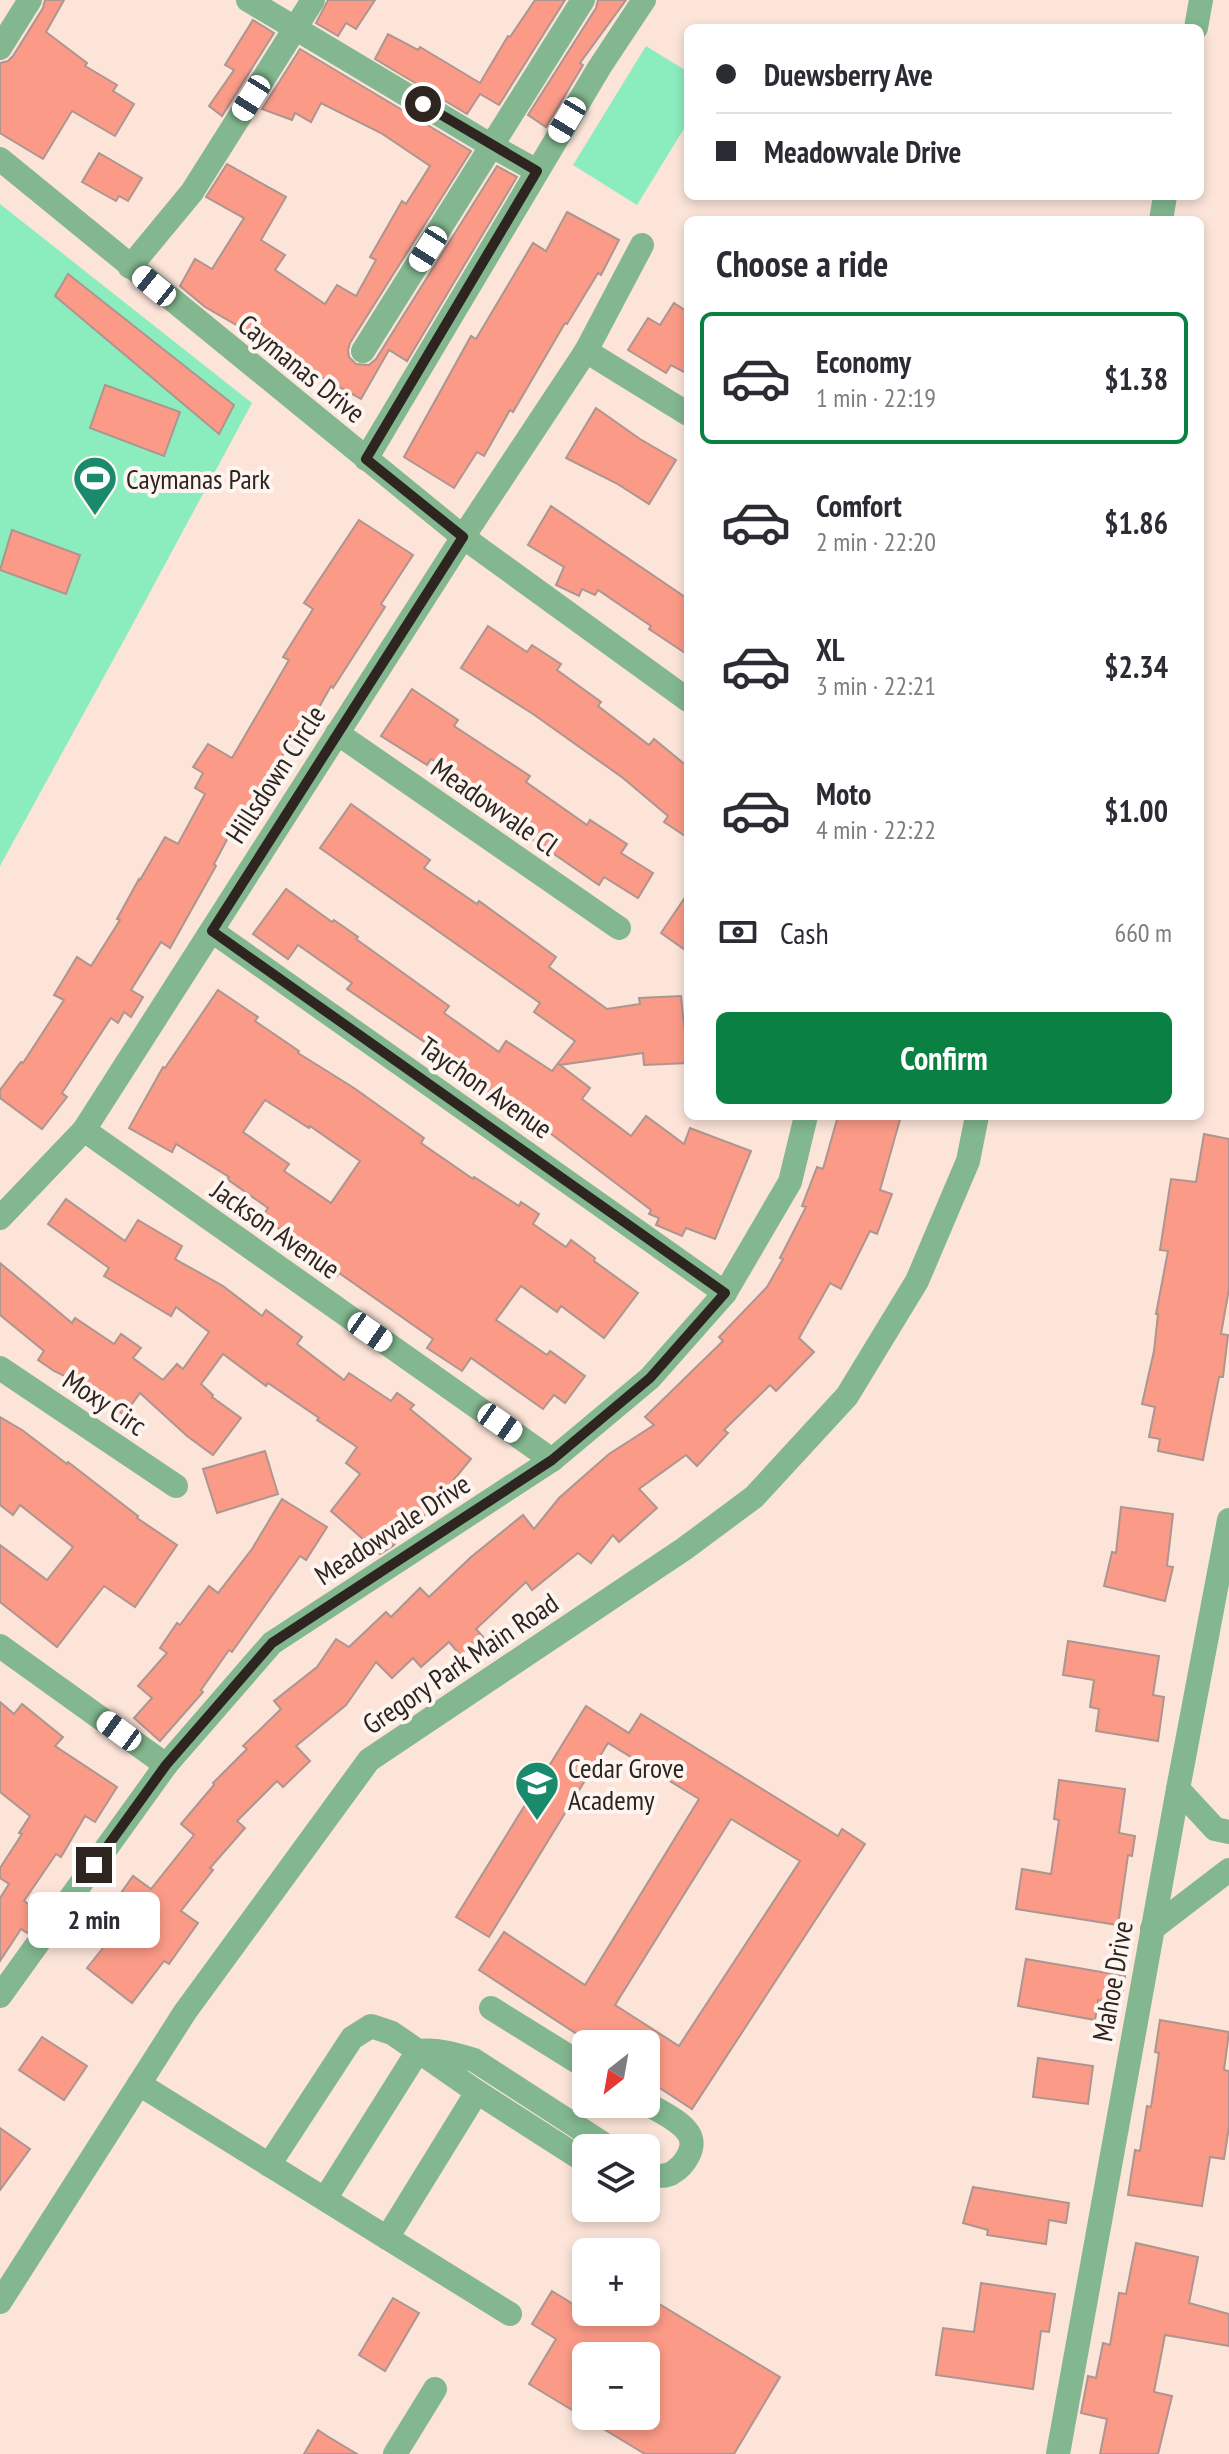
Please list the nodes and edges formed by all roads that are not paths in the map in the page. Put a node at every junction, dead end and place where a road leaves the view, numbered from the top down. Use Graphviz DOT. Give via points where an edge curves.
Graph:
graph roads {
  1 [pos="30,0"];
  2 [pos="248,0"];
  3 [pos="313,0"];
  4 [pos="583,0"];
  5 [pos="644,0"];
  6 [pos="1201,0"];
  7 [pos="1197,24"];
  8 [pos="296,28"];
  9 [pos="0,48"];
  10 [pos="492,146"];
  11 [pos="0,159"];
  12 [pos="537,171"];
  13 [pos="642,245"];
  14 [pos="130,267"];
  15 [pos="363,351"];
  16 [pos="586,351"];
  17 [pos="684,412"];
  18 [pos="366,459"];
  19 [pos="463,537"];
  20 [pos="684,697"];
  21 [pos="337,733"];
  22 [pos="619,928"];
  23 [pos="212,931"];
  24 [pos="805,1120"];
  25 [pos="976,1120"];
  26 [pos="84,1130"];
  27 [pos="0,1218"];
  28 [pos="725,1293"];
  29 [pos="0,1368"];
  30 [pos="552,1460"];
  31 [pos="176,1486"];
  32 [pos="1229,1520"];
  33 [pos="0,1646"];
  34 [pos="166,1765"];
  35 [pos="1178,1789"];
  36 [pos="1229,1832"];
  37 [pos="1229,1870"];
  38 [pos="1152,1929"];
  39 [pos="0,1996"];
  40 [pos="491,2008"];
  41 [pos="418,2051"];
  42 [pos="572,2058"];
  43 [pos="139,2084"];
  44 [pos="477,2092"];
  45 [pos="660,2112"];
  46 [pos="588,2134"];
  47 [pos="572,2153"];
  48 [pos="269,2165"];
  49 [pos="660,2176"];
  50 [pos="325,2199"];
  51 [pos="387,2238"];
  52 [pos="0,2302"];
  53 [pos="510,2314"];
  54 [pos="435,2389"];
  55 [pos="395,2454"];
  56 [pos="1058,2454"];
  1 -- 9 [label="street"];
  2 -- 8 [label="street"];
  3 -- 8 [label="street"];
  4 -- 10 [label="street"];
  5 -- 12 [label="street"];
  6 -- 7 [label="street"];
  8 -- 10 [label="street"];
  8 -- 14 [label="street" via="192,192"];
  10 -- 12 [label="street"];
  10 -- 15 [label="street"];
  11 -- 14 [label="street, Caymanas Drive"];
  12 -- 18 [label="street"];
  13 -- 16 [label="street, Hillsdown Circle"];
  14 -- 18 [label="street, Caymanas Drive"];
  16 -- 17 [label="street"];
  16 -- 19 [label="street, Hillsdown Circle"];
  18 -- 19 [label="street, Caymanas Drive"];
  19 -- 20 [label="street, Caymanas Drive"];
  19 -- 21 [label="street, Hillsdown Circle"];
  21 -- 22 [label="street, Meadowvale Cl"];
  21 -- 23 [label="street, Hillsdown Circle"];
  23 -- 26 [label="street, Hillsdown Circle"];
  23 -- 28 [label="street, Taychon Avenue"];
  24 -- 28 [label="street, Meadowvale Drive" via="790,1182"];
  25 -- 43 [label="street, Gregory Park Main Road" via="968,1161 917,1281 847,1396 754,1497 369,1760 185,2012"];
  26 -- 27 [label="street, Hillsdown Circle"];
  26 -- 30 [label="street, Jackson Avenue"];
  28 -- 30 [label="street, Meadowvale Drive" via="650,1378"];
  29 -- 31 [label="street, Moxy Circ"];
  30 -- 34 [label="street, Meadowvale Drive" via="272,1643"];
  32 -- 35 [label="street, Mahoe Drive"];
  33 -- 34 [label="street"];
  34 -- 39 [label="street, Meadowvale Drive"];
  35 -- 36 [label="street" via="1215,1829"];
  35 -- 38 [label="street, Mahoe Drive"];
  37 -- 38 [label="street"];
  38 -- 56 [label="street, Mahoe Drive"];
  40 -- 42 [label="street"];
  41 -- 44 [label="street"];
  41 -- 46 [label="street" via="474,2060"];
  41 -- 48 [label="street" via="371,2026 352,2038"];
  41 -- 50 [label="street"];
  43 -- 48 [label="street"];
  43 -- 52 [label="street, Gregory Park Main Road"];
  44 -- 47 [label="street"];
  44 -- 51 [label="street"];
  45 -- 49 [label="street" via="689,2135 691,2144 689,2155 672,2173"];
  48 -- 50 [label="street"];
  50 -- 51 [label="street"];
  51 -- 53 [label="street"];
  54 -- 55 [label="street"];
}
